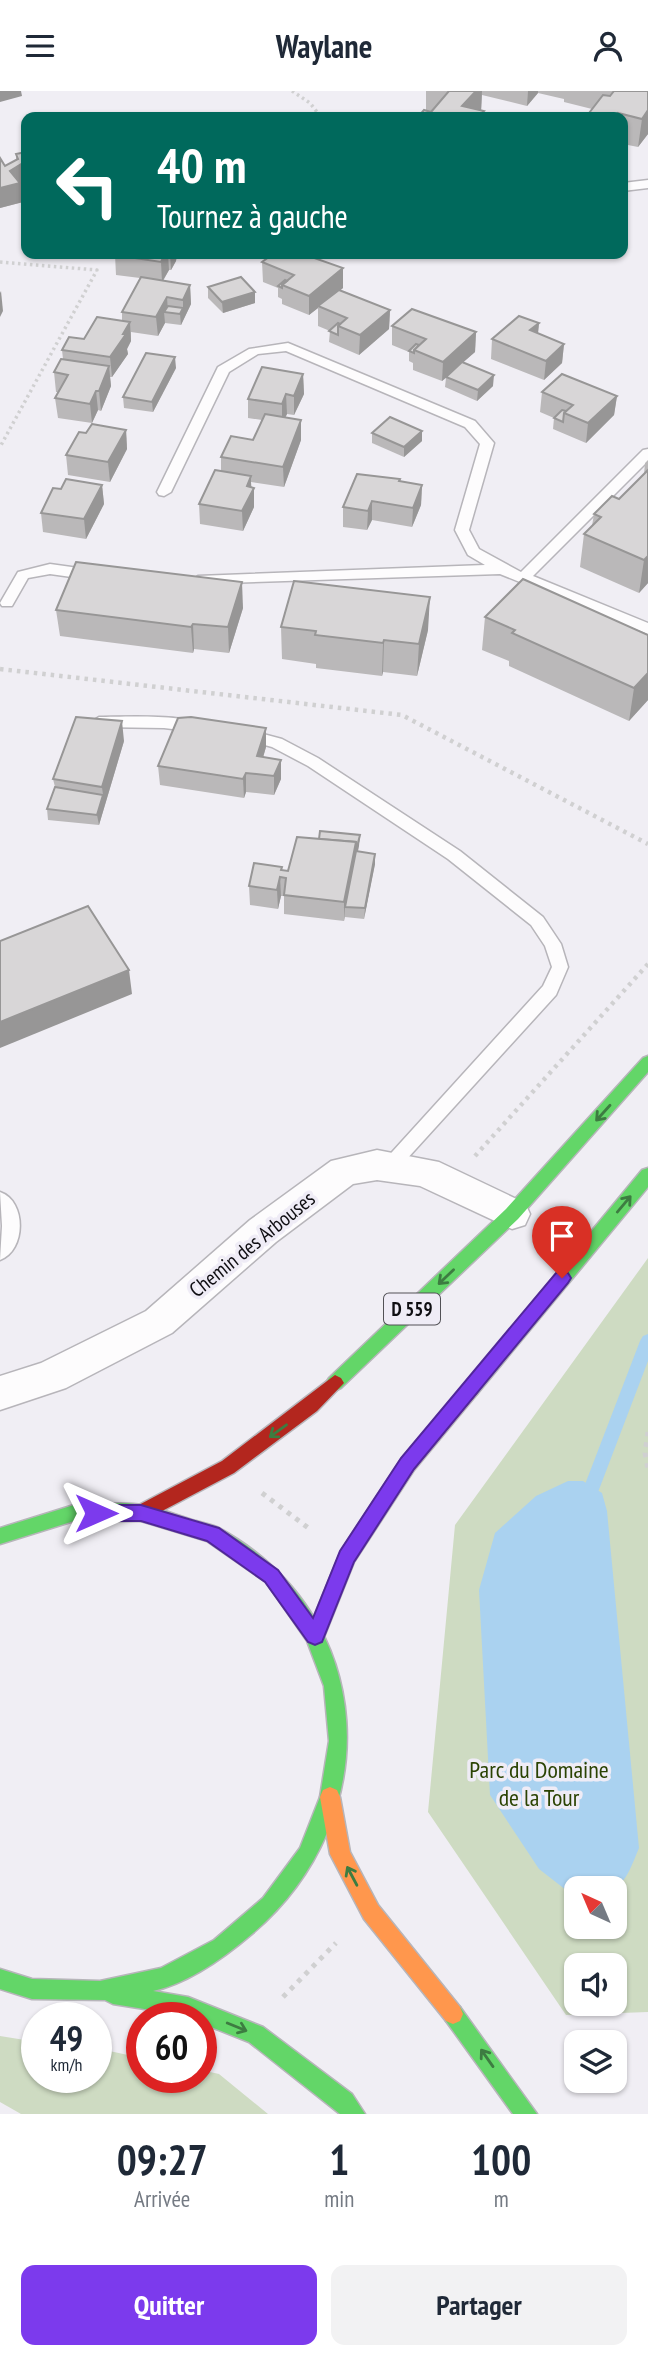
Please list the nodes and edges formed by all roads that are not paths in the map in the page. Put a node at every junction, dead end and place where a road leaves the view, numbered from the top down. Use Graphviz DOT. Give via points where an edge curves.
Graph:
graph roads {
  1 [pos="648,184"];
  2 [pos="628,186"];
  3 [pos="648,453"];
  4 [pos="164,492"];
  5 [pos="502,569"];
  6 [pos="525,576"];
  7 [pos="113,577"];
  8 [pos="178,581"];
  9 [pos="8,603"];
  10 [pos="648,629"];
  11 [pos="98,722"];
  12 [pos="648,1062"];
  13 [pos="389,1167"];
  14 [pos="648,1175"];
  15 [pos="0,1199"];
  16 [pos="512,1215"];
  17 [pos="0,1252"];
  18 [pos="0,1393"];
  19 [pos="141,1513"];
  20 [pos="0,1536"];
  21 [pos="315,1636"];
  22 [pos="330,1797"];
  23 [pos="0,1979"];
  24 [pos="100,1991"];
  25 [pos="354,2114"];
  26 [pos="526,2114"];
  1 -- 2 [label="lane"];
  3 -- 6 [label="lane"];
  4 -- 5 [label="lane" via="223,370 238,356 260,347 288,347 470,424 487,443 462,530 473,552"];
  5 -- 6 [label="lane"];
  5 -- 8 [label="lane"];
  6 -- 10 [label="lane"];
  7 -- 9 [label="lane" via="50,569 23,575"];
  11 -- 13 [label="lane" via="163,723 254,735 277,743 454,855 537,921 553,944 560,967 550,990"];
  12 -- 16 [label="main road, D 559, one-way"];
  13 -- 16 [label="street, Chemin des Arbouses" via="426,1172"];
  13 -- 18 [label="street, Chemin des Arbouses" via="377,1164 344,1171 263,1230 159,1322 52,1376"];
  21 -- 14 [label="main road, one-way" via="347,1557 408,1464"];
  15 -- 17 [label="lane" via="12,1220 10,1240"];
  16 -- 19 [label="main road, D 559, one-way" via="311,1406 228,1467"];
  19 -- 20 [label="main road" via="74,1513"];
  19 -- 21 [label="main road" via="212,1534 272,1576"];
  21 -- 22 [label="main road" via="333,1686 339,1741"];
  22 -- 24 [label="main road" via="300,1865 270,1905 221,1947 164,1978"];
  26 -- 22 [label="main road, one-way" via="474,2039 371,1912 340,1854"];
  23 -- 24 [label="main road" via="32,1989"];
  24 -- 25 [label="main road, one-way" via="188,2007 256,2034"];
}
